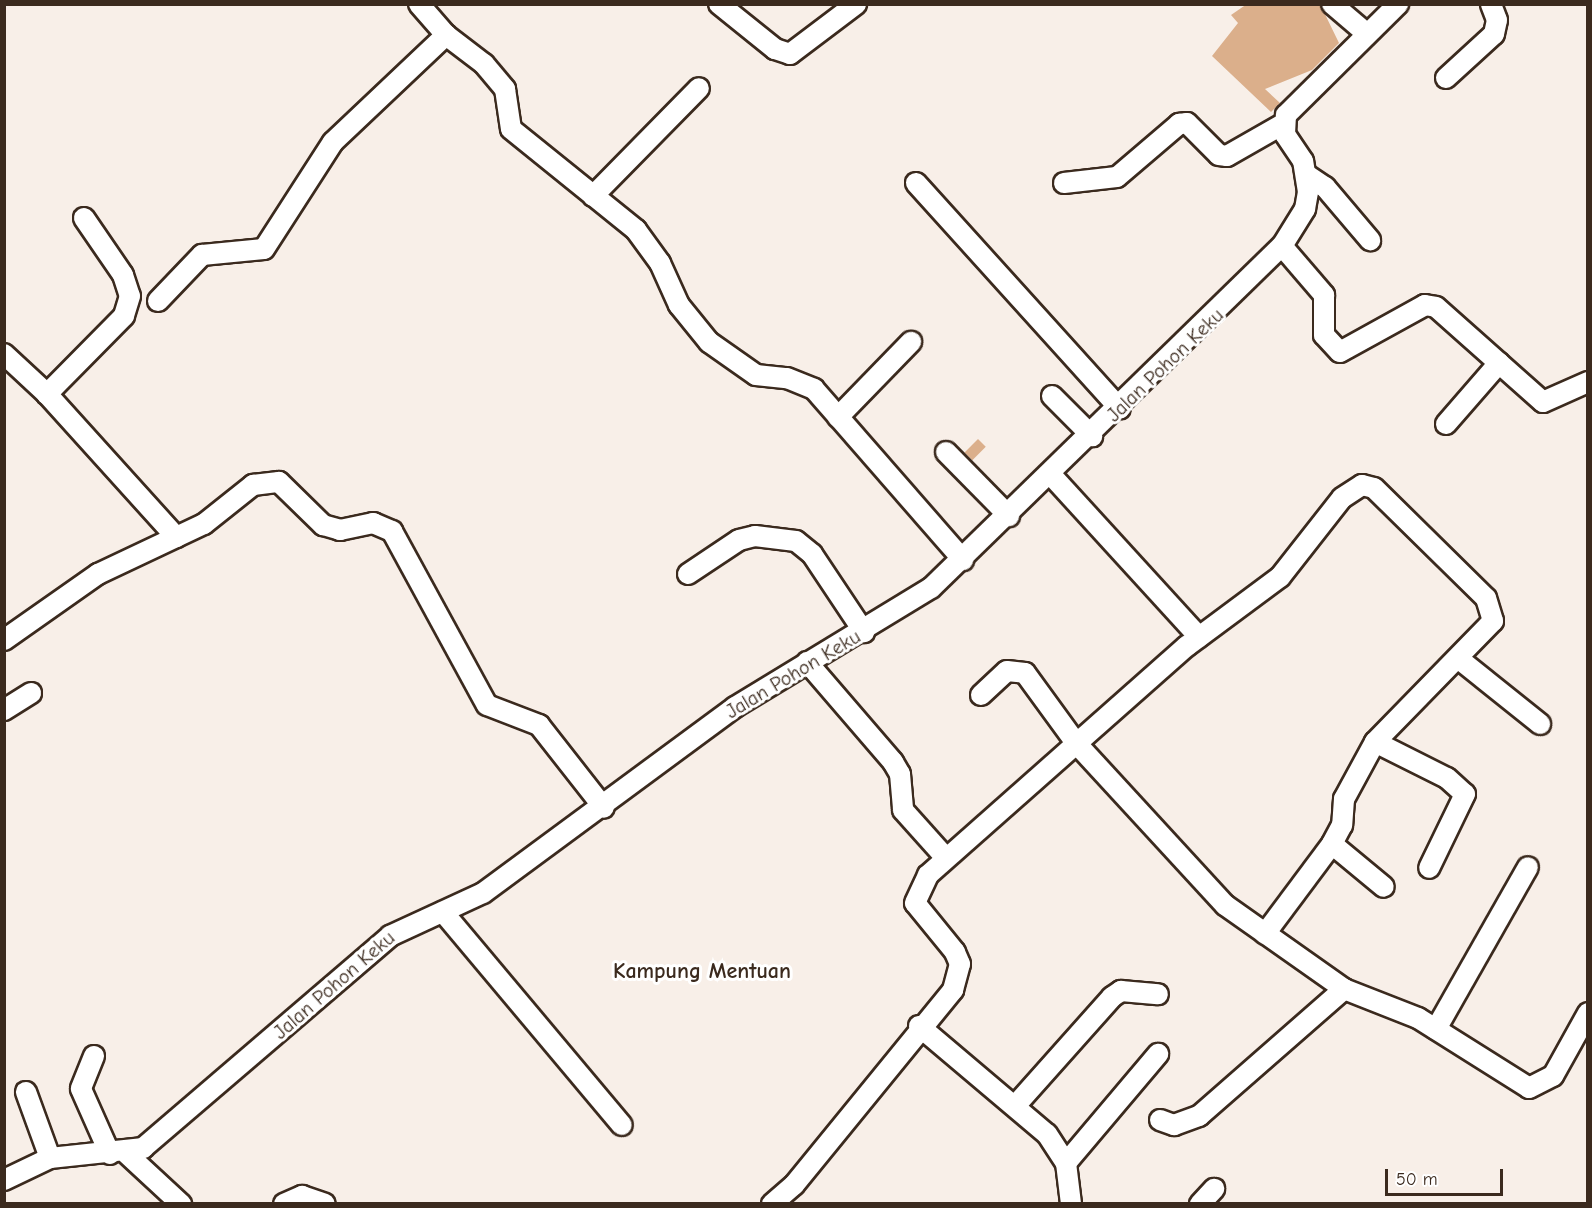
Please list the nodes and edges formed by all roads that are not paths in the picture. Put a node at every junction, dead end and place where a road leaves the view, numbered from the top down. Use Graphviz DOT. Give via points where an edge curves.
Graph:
graph roads {
  1 [pos="419,4"];
  2 [pos="719,4"];
  3 [pos="856,4"];
  4 [pos="1332,4"];
  5 [pos="1398,4"];
  6 [pos="1491,4"];
  7 [pos="1366,33"];
  8 [pos="446,35"];
  9 [pos="1446,78"];
  10 [pos="699,88"];
  11 [pos="1283,124"];
  12 [pos="1307,175"];
  13 [pos="916,183"];
  14 [pos="1064,183"];
  15 [pos="594,196"];
  16 [pos="84,218"];
  17 [pos="1370,240"];
  18 [pos="1282,246"];
  19 [pos="158,301"];
  20 [pos="910,342"];
  21 [pos="4,354"];
  22 [pos="1499,363"];
  23 [pos="1587,382"];
  24 [pos="47,394"];
  25 [pos="1052,396"];
  26 [pos="1120,409"];
  27 [pos="838,417"];
  28 [pos="1446,424"];
  29 [pos="1092,436"];
  30 [pos="946,452"];
  31 [pos="1052,476"];
  32 [pos="1009,516"];
  33 [pos="176,537"];
  34 [pos="963,560"];
  35 [pos="688,574"];
  36 [pos="864,632"];
  37 [pos="1199,637"];
  38 [pos="4,640"];
  39 [pos="1459,659"];
  40 [pos="807,662"];
  41 [pos="31,693"];
  42 [pos="981,695"];
  43 [pos="4,710"];
  44 [pos="1540,724"];
  45 [pos="1375,742"];
  46 [pos="1076,743"];
  47 [pos="604,808"];
  48 [pos="1332,844"];
  49 [pos="945,857"];
  50 [pos="1429,867"];
  51 [pos="1528,867"];
  52 [pos="1384,887"];
  53 [pos="443,912"];
  54 [pos="1265,934"];
  55 [pos="1344,988"];
  56 [pos="1158,994"];
  57 [pos="1587,1013"];
  58 [pos="919,1026"];
  59 [pos="1436,1029"];
  60 [pos="1581,1046"];
  61 [pos="1158,1054"];
  62 [pos="94,1056"];
  63 [pos="26,1092"];
  64 [pos="1015,1106"];
  65 [pos="1160,1120"];
  66 [pos="622,1125"];
  67 [pos="118,1154"];
  68 [pos="50,1158"];
  69 [pos="1066,1163"];
  70 [pos="4,1180"];
  71 [pos="1214,1189"];
  72 [pos="181,1203"];
  73 [pos="284,1203"];
  74 [pos="325,1203"];
  75 [pos="771,1203"];
  76 [pos="1071,1203"];
  77 [pos="1200,1203"];
  1 -- 8 [label="street"];
  2 -- 3 [label="street" via="775,49 790,54 803,49"];
  4 -- 7 [label="street"];
  5 -- 7 [label="street"];
  6 -- 9 [label="street" via="1497,20 1494,34"];
  7 -- 11 [label="street"];
  8 -- 15 [label="street" via="484,64 505,89 511,129"];
  8 -- 19 [label="street" via="333,142 264,249 202,255"];
  10 -- 15 [label="street"];
  11 -- 12 [label="street, Jalan Pohon Keku"];
  11 -- 14 [label="street" via="1227,156 1219,155 1187,123 1179,124 1117,177"];
  12 -- 17 [label="street" via="1325,187"];
  12 -- 18 [label="street, Jalan Pohon Keku" via="1305,209"];
  13 -- 26 [label="street"];
  15 -- 27 [label="street" via="650,247 679,305 709,342 756,375 787,378 814,389"];
  16 -- 24 [label="street" via="123,275 130,296 124,316"];
  18 -- 22 [label="street" via="1324,295 1324,335 1340,352 1425,305 1436,307"];
  18 -- 26 [label="street, Jalan Pohon Keku"];
  20 -- 27 [label="street"];
  21 -- 24 [label="street"];
  22 -- 23 [label="street" via="1543,402"];
  22 -- 28 [label="street"];
  24 -- 33 [label="street"];
  25 -- 29 [label="street"];
  26 -- 29 [label="street, Jalan Pohon Keku"];
  27 -- 34 [label="street"];
  29 -- 31 [label="street, Jalan Pohon Keku"];
  30 -- 32 [label="street"];
  31 -- 32 [label="street, Jalan Pohon Keku"];
  31 -- 37 [label="street"];
  32 -- 34 [label="street, Jalan Pohon Keku"];
  33 -- 38 [label="street" via="55,599"];
  33 -- 47 [label="street" via="267,480 279,482 323,525 340,530 383,524 435,602 487,705 539,725"];
  34 -- 36 [label="street, Jalan Pohon Keku" via="931,588"];
  35 -- 36 [label="street" via="739,540 776,536 796,542 812,554"];
  36 -- 40 [label="street, Jalan Pohon Keku"];
  37 -- 39 [label="street" via="1280,577 1342,498 1362,484 1374,488 1494,609 1485,634"];
  37 -- 46 [label="street"];
  39 -- 44 [label="street"];
  39 -- 45 [label="street"];
  40 -- 47 [label="street, Jalan Pohon Keku" via="735,707"];
  40 -- 49 [label="street" via="893,762 900,774 903,810"];
  41 -- 43 [label="street"];
  42 -- 46 [label="street" via="1007,671 1018,669"];
  45 -- 48 [label="street" via="1344,799 1342,825"];
  45 -- 50 [label="street" via="1447,778 1465,794"];
  46 -- 49 [label="street"];
  46 -- 54 [label="street" via="1210,890"];
  47 -- 53 [label="street, Jalan Pohon Keku" via="483,893"];
  48 -- 52 [label="street"];
  48 -- 54 [label="street"];
  49 -- 58 [label="street" via="928,875 915,903 955,952 959,975"];
  51 -- 59 [label="street"];
  53 -- 66 [label="street"];
  53 -- 67 [label="street, Jalan Pohon Keku" via="390,936 216,1081 157,1139"];
  54 -- 55 [label="street"];
  55 -- 59 [label="street" via="1380,999"];
  55 -- 65 [label="street" via="1199,1116 1174,1125"];
  56 -- 64 [label="street" via="1121,991 1112,997"];
  57 -- 60 [label="street"];
  58 -- 64 [label="street"];
  58 -- 75 [label="street" via="794,1185"];
  59 -- 60 [label="street" via="1528,1088 1545,1084"];
  61 -- 69 [label="street"];
  62 -- 67 [label="street" via="81,1089"];
  63 -- 68 [label="street"];
  64 -- 69 [label="street" via="1047,1134"];
  67 -- 68 [label="street, Jalan Pohon Keku"];
  67 -- 72 [label="street"];
  68 -- 70 [label="street, Jalan Pohon Keku"];
  69 -- 76 [label="street"];
  71 -- 77 [label="street"];
  73 -- 74 [label="street" via="302,1196"];
}
